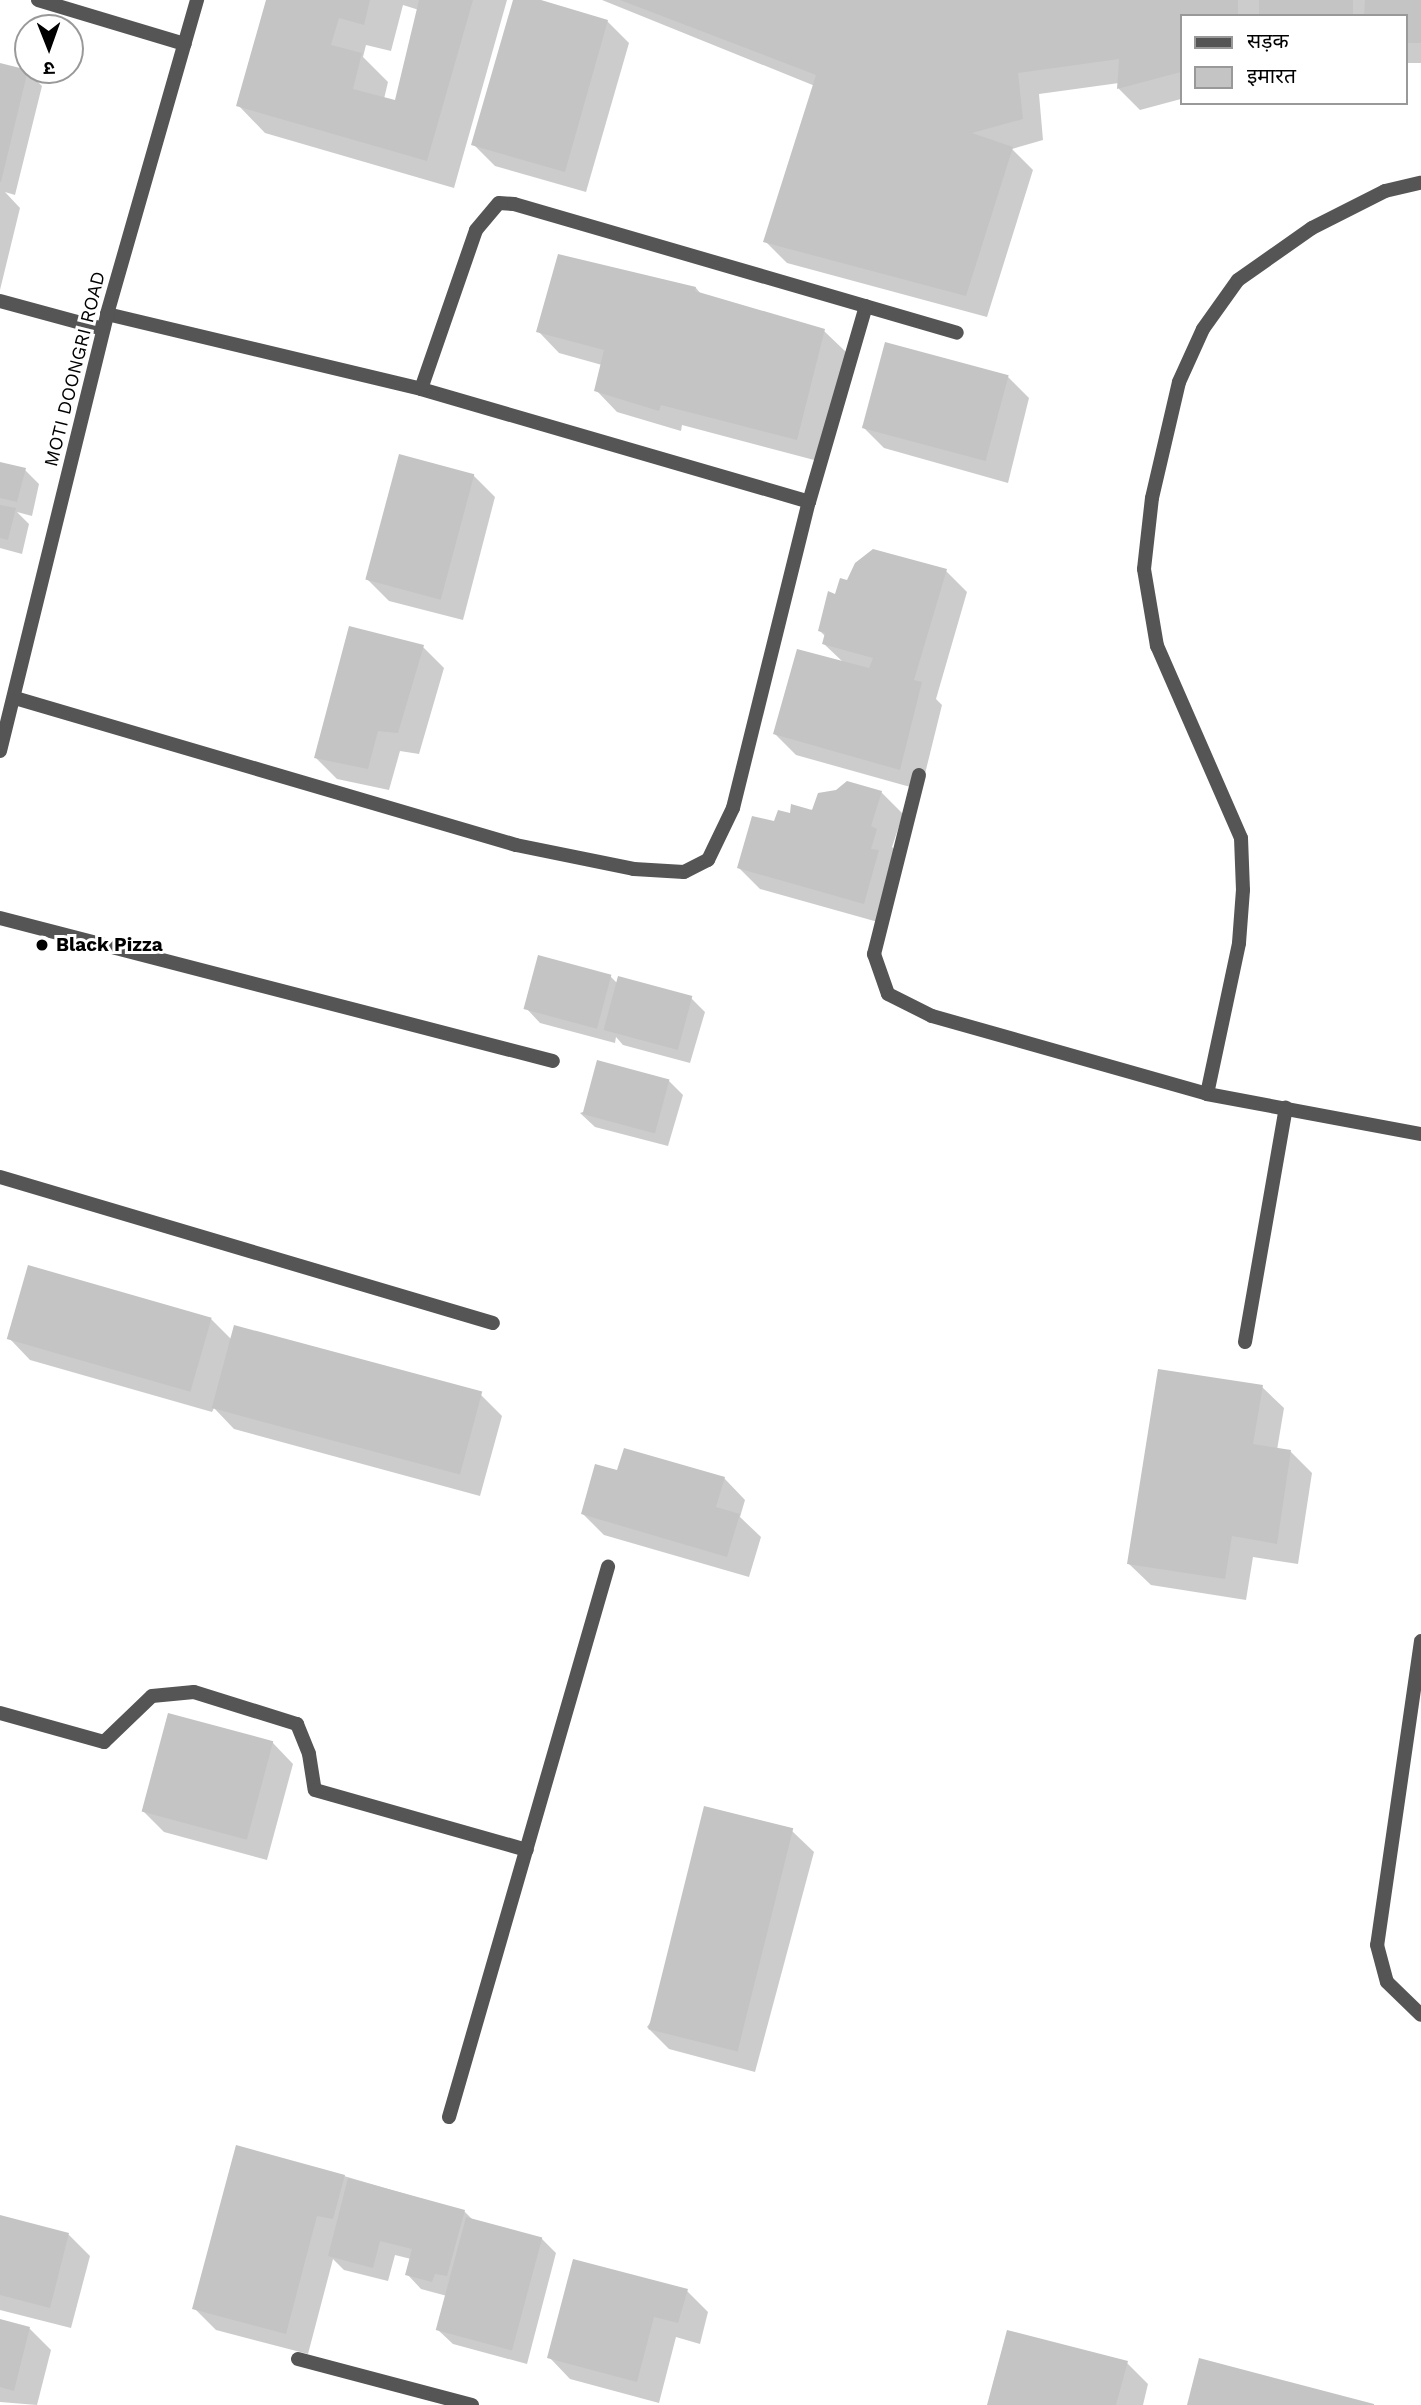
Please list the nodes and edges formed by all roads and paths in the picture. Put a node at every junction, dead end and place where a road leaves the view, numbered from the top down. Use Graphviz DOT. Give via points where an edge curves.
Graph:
graph roads {
  1 [pos="38,0"];
  2 [pos="197,0"];
  3 [pos="185,44"];
  4 [pos="1421,183"];
  5 [pos="0,301"];
  6 [pos="866,306"];
  7 [pos="107,314"];
  8 [pos="103,329"];
  9 [pos="957,333"];
  10 [pos="421,389"];
  11 [pos="809,502"];
  12 [pos="15,698"];
  13 [pos="0,751"];
  14 [pos="919,775"];
  15 [pos="0,918"];
  16 [pos="553,1061"];
  17 [pos="1207,1094"];
  18 [pos="1286,1108"];
  19 [pos="1421,1134"];
  20 [pos="0,1177"];
  21 [pos="493,1324"];
  22 [pos="1245,1342"];
  23 [pos="608,1567"];
  24 [pos="1421,1641"];
  25 [pos="0,1713"];
  26 [pos="527,1850"];
  27 [pos="1421,2015"];
  28 [pos="449,2117"];
  29 [pos="298,2359"];
  30 [pos="472,2405"];
  1 -- 3 [label="street"];
  2 -- 3 [label="street, MOTI DOONGRI ROAD"];
  3 -- 7 [label="street, MOTI DOONGRI ROAD"];
  4 -- 17 [label="street" via="1385,191 1312,228 1238,280 1203,329 1178,382 1152,498 1144,569 1157,646 1241,838 1238,943"];
  5 -- 8 [label="street"];
  6 -- 9 [label="street"];
  6 -- 10 [label="street" via="499,203 475,230"];
  6 -- 11 [label="street"];
  7 -- 8 [label="street, MOTI DOONGRI ROAD"];
  7 -- 10 [label="street"];
  8 -- 12 [label="street, MOTI DOONGRI ROAD"];
  10 -- 11 [label="street"];
  11 -- 12 [label="street" via="733,808 708,860 684,872 634,869 516,845"];
  12 -- 13 [label="street, MOTI DOONGRI ROAD"];
  14 -- 17 [label="street" via="874,954 888,994 932,1016"];
  15 -- 16 [label="street"];
  17 -- 18 [label="street"];
  18 -- 19 [label="street"];
  18 -- 22 [label="street"];
  20 -- 21 [label="street"];
  23 -- 26 [label="street"];
  24 -- 27 [label="street" via="1377,1945 1387,1982"];
  25 -- 26 [label="street" via="104,1742 152,1696 194,1692 297,1724 316,1790"];
  26 -- 28 [label="street"];
  29 -- 30 [label="street"];
}
